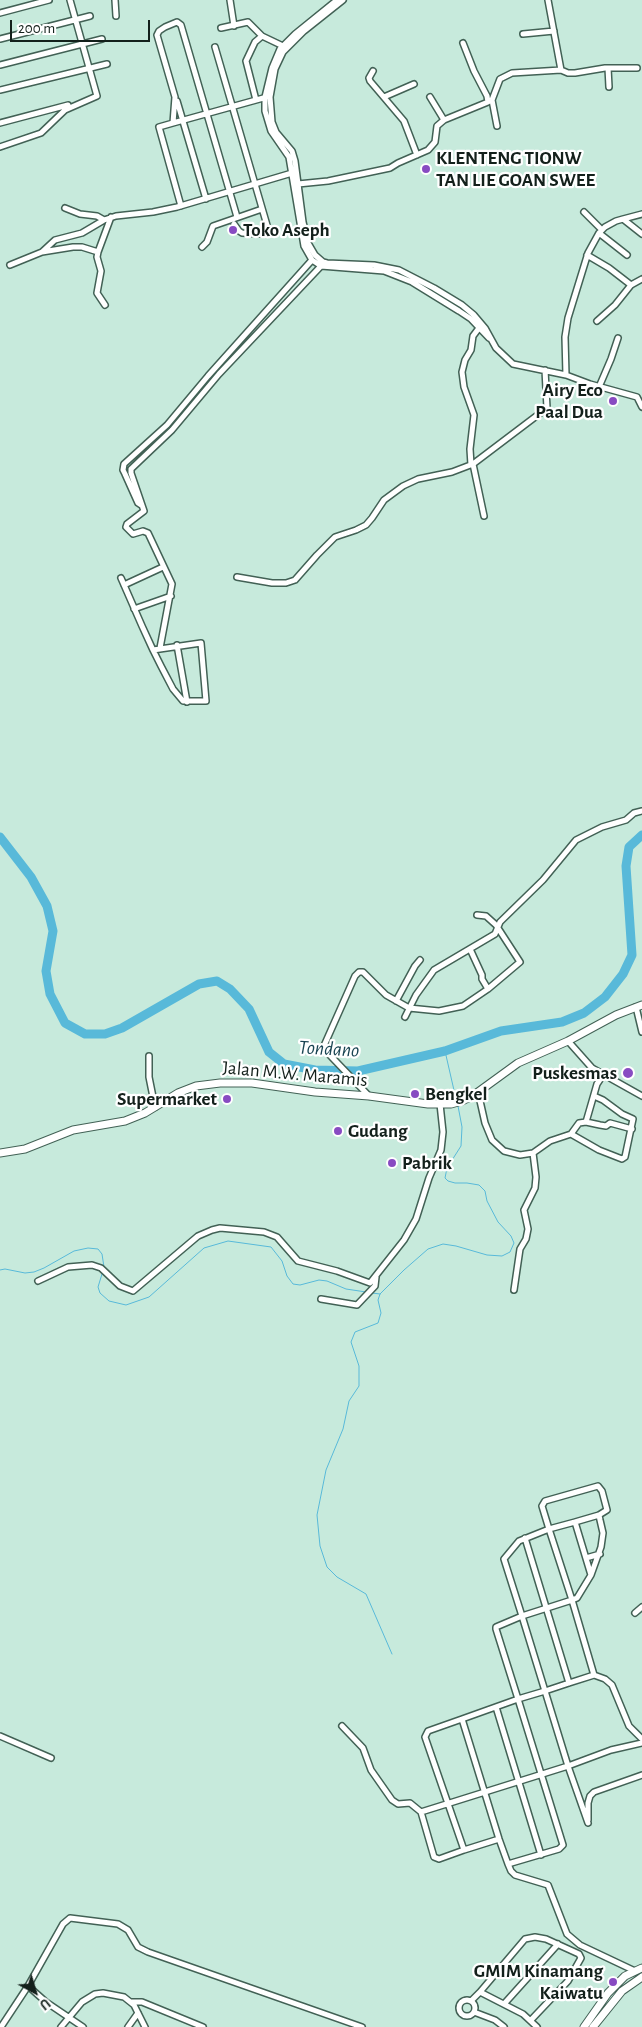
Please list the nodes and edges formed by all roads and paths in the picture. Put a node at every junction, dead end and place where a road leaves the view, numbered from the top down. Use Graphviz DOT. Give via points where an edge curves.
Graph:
graph roads {
  1 [pos="49,0"];
  2 [pos="70,0"];
  3 [pos="115,0"];
  4 [pos="230,0"];
  5 [pos="337,0"];
  6 [pos="343,0"];
  7 [pos="548,0"];
  8 [pos="0,13"];
  9 [pos="90,16"];
  10 [pos="116,16"];
  11 [pos="76,19"];
  12 [pos="234,26"];
  13 [pos="221,28"];
  14 [pos="554,31"];
  15 [pos="523,34"];
  16 [pos="262,36"];
  17 [pos="0,39"];
  18 [pos="102,39"];
  19 [pos="463,42"];
  20 [pos="83,44"];
  21 [pos="283,46"];
  22 [pos="215,47"];
  23 [pos="106,64"];
  24 [pos="0,65"];
  25 [pos="608,68"];
  26 [pos="637,68"];
  27 [pos="90,69"];
  28 [pos="561,70"];
  29 [pos="374,71"];
  30 [pos="414,84"];
  31 [pos="609,87"];
  32 [pos="0,90"];
  33 [pos="98,96"];
  34 [pos="175,97"];
  35 [pos="267,97"];
  36 [pos="384,97"];
  37 [pos="430,97"];
  38 [pos="256,100"];
  39 [pos="231,106"];
  40 [pos="207,113"];
  41 [pos="182,120"];
  42 [pos="444,120"];
  43 [pos="0,123"];
  44 [pos="173,123"];
  45 [pos="497,126"];
  46 [pos="0,147"];
  47 [pos="418,155"];
  48 [pos="292,173"];
  49 [pos="298,184"];
  50 [pos="254,185"];
  51 [pos="230,192"];
  52 [pos="206,199"];
  53 [pos="181,206"];
  54 [pos="65,208"];
  55 [pos="262,209"];
  56 [pos="584,212"];
  57 [pos="642,214"];
  58 [pos="111,217"];
  59 [pos="237,217"];
  60 [pos="623,219"];
  61 [pos="104,220"];
  62 [pos="234,224"];
  63 [pos="601,232"];
  64 [pos="642,234"];
  65 [pos="202,247"];
  66 [pos="42,252"];
  67 [pos="98,252"];
  68 [pos="587,255"];
  69 [pos="627,255"];
  70 [pos="312,260"];
  71 [pos="10,265"];
  72 [pos="321,266"];
  73 [pos="642,279"];
  74 [pos="631,285"];
  75 [pos="447,300"];
  76 [pos="105,305"];
  77 [pos="597,321"];
  78 [pos="479,328"];
  79 [pos="618,338"];
  80 [pos="492,340"];
  81 [pos="545,370"];
  82 [pos="566,375"];
  83 [pos="599,387"];
  84 [pos="642,407"];
  85 [pos="167,426"];
  86 [pos="172,430"];
  87 [pos="472,465"];
  88 [pos="141,505"];
  89 [pos="484,516"];
  90 [pos="164,567"];
  91 [pos="237,577"];
  92 [pos="121,578"];
  93 [pos="124,585"];
  94 [pos="171,596"];
  95 [pos="134,609"];
  96 [pos="177,645"];
  97 [pos="160,648"];
  98 [pos="153,650"];
  99 [pos="187,702"];
  100 [pos="642,811"];
  101 [pos="477,915"];
  102 [pos="498,928"];
  103 [pos="470,949"];
  104 [pos="420,960"];
  105 [pos="488,989"];
  106 [pos="396,1001"];
  107 [pos="639,1006"];
  108 [pos="410,1008"];
  109 [pos="405,1017"];
  110 [pos="642,1032"];
  111 [pos="568,1041"];
  112 [pos="149,1056"];
  113 [pos="603,1075"];
  114 [pos="478,1092"];
  115 [pos="369,1096"];
  116 [pos="594,1096"];
  117 [pos="642,1096"];
  118 [pos="440,1104"];
  119 [pos="156,1108"];
  120 [pos="586,1122"];
  121 [pos="632,1129"];
  122 [pos="571,1134"];
  123 [pos="0,1153"];
  124 [pos="533,1153"];
  125 [pos="376,1276"];
  126 [pos="38,1281"];
  127 [pos="514,1290"];
  128 [pos="321,1299"];
  129 [pos="599,1515"];
  130 [pos="575,1522"];
  131 [pos="549,1529"];
  132 [pos="525,1538"];
  133 [pos="600,1554"];
  134 [pos="586,1558"];
  135 [pos="591,1575"];
  136 [pos="572,1600"];
  137 [pos="642,1607"];
  138 [pos="547,1609"];
  139 [pos="635,1613"];
  140 [pos="522,1616"];
  141 [pos="594,1676"];
  142 [pos="569,1683"];
  143 [pos="545,1690"];
  144 [pos="518,1699"];
  145 [pos="496,1707"];
  146 [pos="462,1718"];
  147 [pos="342,1726"];
  148 [pos="0,1736"];
  149 [pos="642,1741"];
  150 [pos="51,1758"];
  151 [pos="568,1766"];
  152 [pos="542,1774"];
  153 [pos="642,1775"];
  154 [pos="518,1781"];
  155 [pos="485,1791"];
  156 [pos="449,1802"];
  157 [pos="421,1812"];
  158 [pos="498,1840"];
  159 [pos="464,1850"];
  160 [pos="541,1855"];
  161 [pos="508,1864"];
  162 [pos="558,1944"];
  163 [pos="638,1969"];
  164 [pos="642,1977"];
  165 [pos="28,1986"];
  166 [pos="480,1992"];
  167 [pos="470,2001"];
  168 [pos="131,2002"];
  169 [pos="504,2004"];
  170 [pos="474,2012"];
  171 [pos="138,2013"];
  172 [pos="69,2018"];
  173 [pos="531,2020"];
  174 [pos="1,2027"];
  175 [pos="60,2027"];
  176 [pos="83,2027"];
  177 [pos="128,2027"];
  178 [pos="145,2027"];
  179 [pos="203,2027"];
  180 [pos="362,2027"];
  181 [pos="504,2027"];
  182 [pos="537,2027"];
  183 [pos="584,2027"];
  184 [pos="593,2027"];
  1 -- 8 [label="street"];
  2 -- 11 [label="street"];
  3 -- 10 [label="street"];
  4 -- 12 [label="street"];
  5 -- 21 [label="street"];
  6 -- 35 [label="street" via="283,52"];
  7 -- 14 [label="street"];
  9 -- 11 [label="street"];
  11 -- 17 [label="street"];
  11 -- 20 [label="street"];
  12 -- 13 [label="street"];
  12 -- 16 [label="street" via="249,23"];
  14 -- 15 [label="street"];
  14 -- 28 [label="street"];
  16 -- 21 [label="street"];
  16 -- 38 [label="street" via="255,42 246,61"];
  18 -- 20 [label="street"];
  19 -- 42 [label="street" via="488,102"];
  20 -- 24 [label="street"];
  20 -- 27 [label="street"];
  21 -- 35 [label="street" via="272,68"];
  22 -- 39 [label="street"];
  23 -- 27 [label="street"];
  25 -- 26 [label="street"];
  25 -- 28 [label="street" via="575,73"];
  25 -- 31 [label="street"];
  27 -- 32 [label="street"];
  27 -- 33 [label="street"];
  28 -- 45 [label="street" via="512,73 500,79 492,100"];
  29 -- 36 [label="street" via="370,81"];
  30 -- 36 [label="street"];
  33 -- 43 [label="street"];
  33 -- 46 [label="street" via="65,110 41,133"];
  34 -- 40 [label="street" via="157,35 177,22 181,25"];
  34 -- 41 [label="street"];
  34 -- 44 [label="street"];
  35 -- 38 [label="street"];
  35 -- 48 [label="street" via="265,111 269,125 288,154"];
  35 -- 49 [label="street" via="276,132 293,155"];
  36 -- 47 [label="street" via="404,121"];
  37 -- 42 [label="street"];
  38 -- 39 [label="street"];
  39 -- 40 [label="street"];
  39 -- 50 [label="street"];
  40 -- 41 [label="street"];
  40 -- 51 [label="street"];
  41 -- 44 [label="street"];
  41 -- 52 [label="street"];
  42 -- 47 [label="street" via="437,126 437,138 432,147"];
  44 -- 53 [label="street" via="159,128"];
  47 -- 49 [label="street" via="390,168"];
  48 -- 50 [label="street"];
  48 -- 70 [label="street" via="301,236"];
  49 -- 75 [label="street" via="308,243 319,259 399,270"];
  50 -- 51 [label="street"];
  50 -- 55 [label="street"];
  51 -- 52 [label="street"];
  51 -- 59 [label="street"];
  52 -- 53 [label="street"];
  53 -- 58 [label="street"];
  54 -- 61 [label="street"];
  55 -- 59 [label="street"];
  55 -- 62 [label="street" via="268,233 242,233"];
  56 -- 63 [label="street"];
  57 -- 60 [label="street"];
  58 -- 61 [label="street"];
  58 -- 67 [label="street"];
  59 -- 65 [label="street" via="213,226"];
  60 -- 63 [label="street" via="610,223"];
  60 -- 64 [label="street"];
  61 -- 66 [label="street" via="82,233 53,241"];
  63 -- 68 [label="street"];
  63 -- 69 [label="street"];
  66 -- 67 [label="street" via="73,246"];
  66 -- 71 [label="street"];
  67 -- 76 [label="street" via="101,271 97,293"];
  68 -- 74 [label="street"];
  68 -- 82 [label="street" via="568,318"];
  70 -- 72 [label="street"];
  70 -- 85 [label="street"];
  72 -- 75 [label="street" via="384,271"];
  72 -- 86 [label="street" via="219,374"];
  73 -- 74 [label="street"];
  74 -- 77 [label="street"];
  75 -- 78 [label="street"];
  75 -- 80 [label="street" via="462,305 480,321"];
  78 -- 80 [label="street"];
  78 -- 87 [label="street" via="473,336 462,372 474,416 470,449"];
  79 -- 83 [label="street"];
  80 -- 81 [label="street" via="500,354 512,364"];
  81 -- 82 [label="street"];
  81 -- 87 [label="street" via="547,408"];
  82 -- 83 [label="street"];
  83 -- 84 [label="street" via="637,397"];
  85 -- 86 [label="street"];
  85 -- 88 [label="street" via="123,466"];
  86 -- 88 [label="street" via="131,469"];
  87 -- 89 [label="street"];
  87 -- 91 [label="street" via="426,476 403,486 384,500 366,525 335,537 295,580 272,583"];
  88 -- 90 [label="street" via="143,512 126,527 134,534 147,532"];
  90 -- 93 [label="street"];
  90 -- 94 [label="street" via="172,584"];
  92 -- 93 [label="street"];
  93 -- 95 [label="street"];
  94 -- 95 [label="street"];
  94 -- 97 [label="street"];
  95 -- 98 [label="street"];
  96 -- 97 [label="street"];
  96 -- 99 [label="street"];
  96 -- 99 [label="street" via="200,643 202,649 206,701"];
  97 -- 98 [label="street"];
  98 -- 99 [label="street" via="173,689"];
  100 -- 102 [label="street" via="576,840"];
  101 -- 102 [label="street" via="486,916"];
  102 -- 103 [label="street" via="495,934"];
  102 -- 105 [label="street" via="520,962"];
  103 -- 105 [label="street"];
  103 -- 108 [label="street" via="434,970"];
  104 -- 106 [label="street"];
  105 -- 108 [label="street" via="471,1002 452,1010"];
  106 -- 108 [label="street"];
  106 -- 115 [label="street" via="359,972 323,1046 324,1051"];
  107 -- 110 [label="street"];
  107 -- 111 [label="highway"];
  108 -- 109 [label="street"];
  111 -- 113 [label="street" via="592,1068"];
  111 -- 114 [label="highway" via="518,1063"];
  112 -- 119 [label="street" via="149,1077"];
  113 -- 116 [label="street"];
  113 -- 117 [label="street"];
  114 -- 118 [label="highway, Jalan M.W. Maramis" via="462,1101"];
  114 -- 124 [label="street" via="484,1123 498,1147 513,1154"];
  115 -- 118 [label="highway, Jalan M.W. Maramis"];
  115 -- 119 [label="highway, Jalan M.W. Maramis" via="220,1082 178,1093"];
  116 -- 120 [label="street"];
  116 -- 121 [label="street" via="633,1120"];
  118 -- 125 [label="street" via="441,1150 416,1218 404,1240"];
  119 -- 123 [label="highway, Jalan M.W. Maramis" via="125,1121 73,1130 24,1149"];
  120 -- 121 [label="street" via="605,1126 610,1123"];
  120 -- 122 [label="street" via="579,1124"];
  121 -- 122 [label="street" via="622,1159"];
  122 -- 124 [label="street" via="550,1141"];
  124 -- 127 [label="street" via="535,1188 524,1210 528,1229 520,1249"];
  125 -- 126 [label="street" via="367,1284 347,1274 298,1261 277,1237 264,1232 220,1228 198,1236 135,1290 120,1286 101,1268 92,1265 68,1267"];
  125 -- 128 [label="street" via="375,1286 358,1305"];
  129 -- 130 [label="street"];
  129 -- 131 [label="street" via="607,1510 598,1486 543,1503"];
  129 -- 133 [label="street" via="603,1533"];
  130 -- 131 [label="street"];
  130 -- 134 [label="street"];
  131 -- 132 [label="street"];
  131 -- 136 [label="street"];
  132 -- 138 [label="street"];
  132 -- 140 [label="street" via="518,1541 504,1559"];
  133 -- 134 [label="street"];
  133 -- 135 [label="street"];
  134 -- 135 [label="street"];
  135 -- 136 [label="street" via="577,1598"];
  136 -- 138 [label="street"];
  136 -- 141 [label="street"];
  137 -- 139 [label="street"];
  138 -- 140 [label="street"];
  138 -- 142 [label="street"];
  140 -- 143 [label="street"];
  140 -- 144 [label="street" via="498,1625 496,1629"];
  141 -- 142 [label="street"];
  141 -- 149 [label="street" via="612,1685 629,1726"];
  142 -- 143 [label="street"];
  143 -- 144 [label="street"];
  143 -- 151 [label="street"];
  144 -- 145 [label="street"];
  144 -- 152 [label="street"];
  145 -- 146 [label="street"];
  145 -- 154 [label="street"];
  146 -- 155 [label="street"];
  146 -- 156 [label="street" via="425,1734"];
  147 -- 157 [label="street" via="363,1748 371,1770 392,1800 398,1804 410,1803"];
  148 -- 150 [label="street"];
  149 -- 151 [label="street"];
  151 -- 152 [label="street"];
  151 -- 153 [label="street" via="588,1823 588,1803 594,1792"];
  152 -- 154 [label="street"];
  152 -- 160 [label="street" via="563,1847"];
  154 -- 155 [label="street"];
  154 -- 160 [label="street"];
  155 -- 156 [label="street"];
  155 -- 158 [label="street"];
  156 -- 157 [label="street"];
  156 -- 159 [label="street"];
  157 -- 159 [label="street" via="434,1857 438,1859"];
  158 -- 159 [label="street"];
  158 -- 161 [label="street"];
  160 -- 161 [label="street"];
  161 -- 163 [label="street" via="515,1875 548,1885 567,1934 580,1945"];
  162 -- 166 [label="street" via="535,1937 525,1939"];
  162 -- 169 [label="street"];
  162 -- 173 [label="street" via="579,1954 580,1958 568,1981"];
  163 -- 183 [label="highway" via="625,1976 608,1993"];
  164 -- 184 [label="highway" via="622,1991"];
  165 -- 172 [label="street"];
  165 -- 174 [label="street"];
  165 -- 180 [label="street" via="63,1924 70,1918 118,1924 128,1930 138,1947 148,1952"];
  166 -- 167 [label="street"];
  166 -- 169 [label="street"];
  167 -- 170 [label="street" via="475,2006"];
  167 -- 170 [label="street" via="461,2003 459,2009 466,2016"];
  168 -- 171 [label="street"];
  168 -- 172 [label="street" via="114,1994 95,1994 78,2006"];
  168 -- 179 [label="street" via="142,2002"];
  169 -- 173 [label="street"];
  170 -- 181 [label="street"];
  171 -- 177 [label="street"];
  171 -- 178 [label="street"];
  172 -- 175 [label="street"];
  172 -- 176 [label="street"];
  173 -- 182 [label="street"];
}
